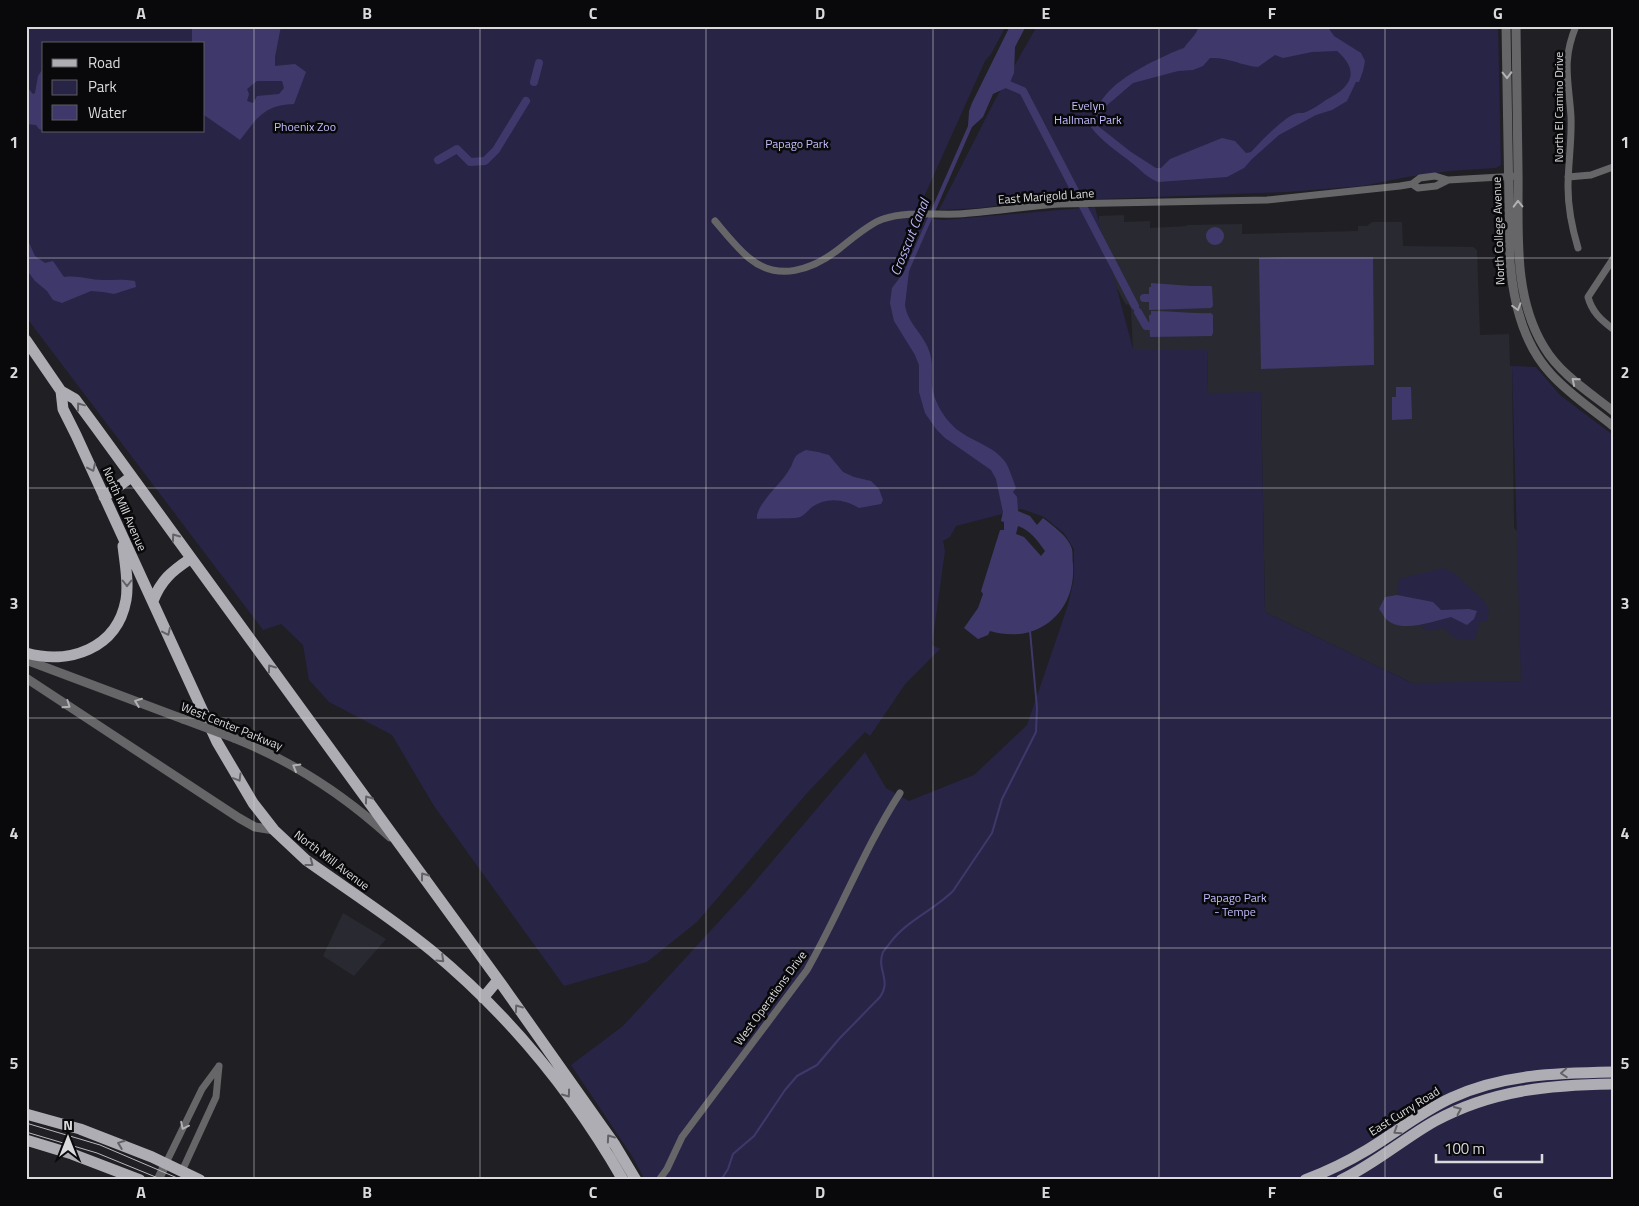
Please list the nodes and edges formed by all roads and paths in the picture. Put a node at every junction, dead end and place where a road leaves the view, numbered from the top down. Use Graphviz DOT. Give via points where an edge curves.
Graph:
graph roads {
  1 [pos="1506,26"];
  2 [pos="1516,26"];
  3 [pos="1576,26"];
  4 [pos="1613,167"];
  5 [pos="1508,176"];
  6 [pos="1518,176"];
  7 [pos="1568,176"];
  8 [pos="715,221"];
  9 [pos="1578,248"];
  10 [pos="1613,259"];
  11 [pos="1613,329"];
  12 [pos="26,340"];
  13 [pos="61,392"];
  14 [pos="1613,411"];
  15 [pos="1613,426"];
  16 [pos="131,476"];
  17 [pos="104,497"];
  18 [pos="121,535"];
  19 [pos="190,558"];
  20 [pos="153,601"];
  21 [pos="26,653"];
  22 [pos="26,660"];
  23 [pos="26,678"];
  24 [pos="900,793"];
  25 [pos="274,830"];
  26 [pos="407,853"];
  27 [pos="498,980"];
  28 [pos="483,998"];
  29 [pos="1613,1072"];
  30 [pos="1613,1084"];
  31 [pos="26,1114"];
  32 [pos="26,1140"];
  33 [pos="166,1163"];
  34 [pos="180,1175"];
  35 [pos="140,1180"];
  36 [pos="158,1180"];
  37 [pos="200,1180"];
  38 [pos="623,1180"];
  39 [pos="636,1180"];
  40 [pos="659,1180"];
  41 [pos="1304,1180"];
  42 [pos="1341,1180"];
  1 -- 5 [label="street, North College Avenue, one-way"];
  2 -- 6 [label="street, North College Avenue"];
  3 -- 7 [label="street, North El Camino Drive" via="1567,56 1571,119"];
  4 -- 7 [label="street" via="1591,175"];
  5 -- 6 [label="street, East Marigold Lane"];
  5 -- 8 [label="street, East Marigold Lane" via="1448,180 1435,176 1418,178 1412,184 1276,199 1060,204 957,214 913,214 881,220 823,261 798,271 782,272 750,259"];
  5 -- 15 [label="street, North College Avenue, one-way" via="1512,288 1524,331 1550,373"];
  14 -- 6 [label="street, North College Avenue, one-way" via="1557,365 1534,327 1521,282"];
  7 -- 9 [label="street, North El Camino Drive" via="1570,220"];
  10 -- 11 [label="street" via="1588,297 1601,320"];
  12 -- 13 [label="main road, North Mill Avenue"];
  16 -- 13 [label="main road, North Mill Avenue, one-way" via="75,399"];
  13 -- 17 [label="main road, North Mill Avenue, one-way" via="63,409"];
  16 -- 17 [label="main road"];
  19 -- 16 [label="main road, North Mill Avenue, one-way"];
  17 -- 18 [label="main road, North Mill Avenue"];
  18 -- 20 [label="main road, North Mill Avenue"];
  18 -- 21 [label="main road, one-way" via="127,575 126,597 122,612 110,631 90,648 70,656 48,658"];
  19 -- 20 [label="main road" via="162,582"];
  26 -- 19 [label="main road, North Mill Avenue, one-way"];
  20 -- 25 [label="main road, North Mill Avenue, one-way" via="217,742 253,803"];
  26 -- 22 [label="street, West Center Parkway, one-way, bridge" via="362,813 284,760"];
  23 -- 25 [label="street, one-way" via="239,818 255,827"];
  24 -- 40 [label="street, West Operations Drive" via="877,831 807,970 682,1137"];
  25 -- 28 [label="main road, North Mill Avenue, one-way" via="306,860 432,951"];
  27 -- 26 [label="main road, North Mill Avenue, one-way"];
  27 -- 28 [label="main road"];
  39 -- 27 [label="main road, North Mill Avenue, one-way" via="605,1130"];
  28 -- 38 [label="main road, North Mill Avenue, one-way" via="538,1055"];
  29 -- 41 [label="main road, East Curry Road, one-way" via="1520,1077 1477,1088 1431,1108 1366,1151"];
  42 -- 30 [label="main road, East Curry Road, one-way" via="1435,1121 1482,1100 1543,1087"];
  33 -- 31 [label="main road, one-way" via="80,1129"];
  32 -- 35 [label="main road"];
  33 -- 34 [label="main road"];
  34 -- 33 [label="street, one-way" via="216,1097 219,1066 202,1089"];
  33 -- 36 [label="street"];
  34 -- 37 [label="main road"];
}
